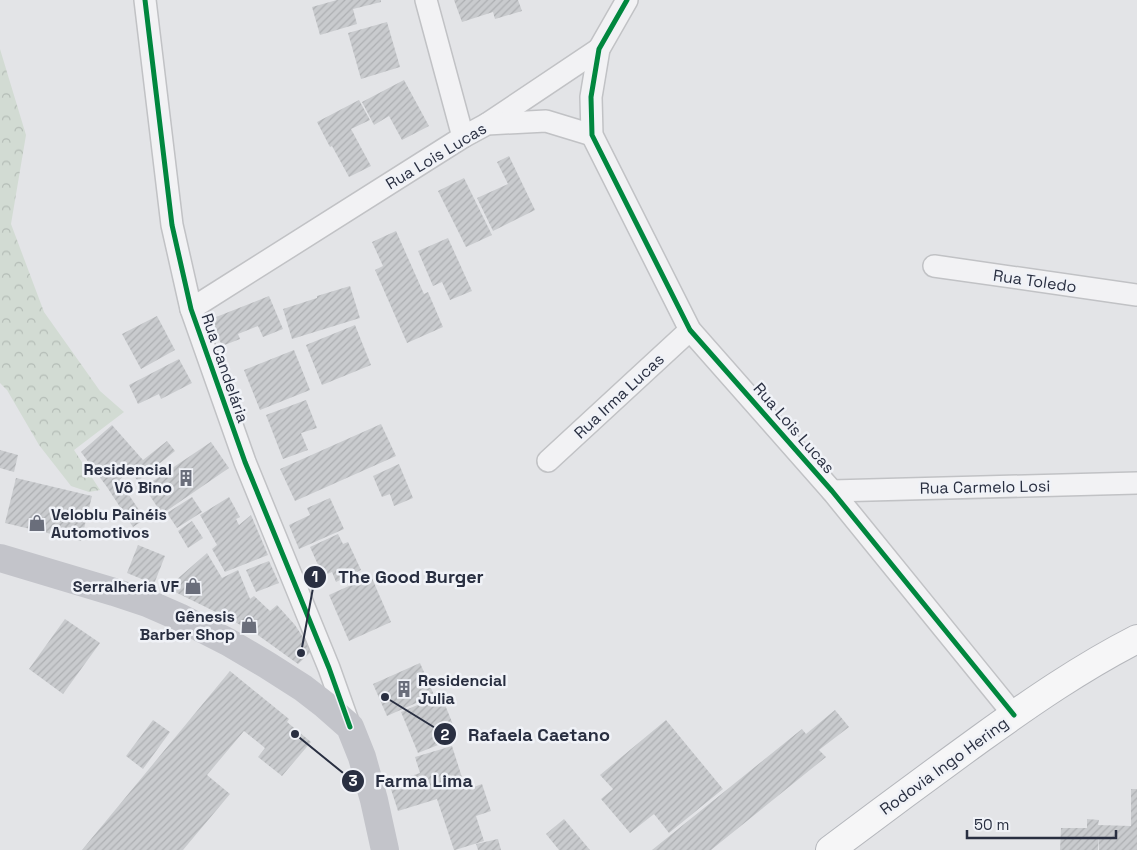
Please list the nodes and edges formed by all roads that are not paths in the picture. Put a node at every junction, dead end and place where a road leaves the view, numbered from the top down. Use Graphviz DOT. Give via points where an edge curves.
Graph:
graph roads {
  1 [pos="145,0"];
  2 [pos="426,0"];
  3 [pos="627,0"];
  4 [pos="599,49"];
  5 [pos="487,124"];
  6 [pos="592,135"];
  7 [pos="463,137"];
  8 [pos="934,266"];
  9 [pos="1137,296"];
  10 [pos="191,308"];
  11 [pos="690,330"];
  12 [pos="548,462"];
  13 [pos="1137,483"];
  14 [pos="832,491"];
  15 [pos="0,558"];
  16 [pos="1137,639"];
  17 [pos="1014,715"];
  18 [pos="350,727"];
  19 [pos="385,850"];
  20 [pos="830,850"];
  1 -- 10 [label="street, Rua Candelária" via="172,225"];
  2 -- 7 [label="street"];
  3 -- 4 [label="street"];
  4 -- 5 [label="street"];
  4 -- 6 [label="street" via="592,97"];
  5 -- 6 [label="street, Rua Lois Lucas" via="546,121"];
  5 -- 7 [label="street, Rua Lois Lucas"];
  6 -- 11 [label="street, Rua Lois Lucas"];
  7 -- 10 [label="street, Rua Lois Lucas"];
  8 -- 9 [label="street, Rua Toledo"];
  10 -- 18 [label="street, Rua Candelária" via="245,462"];
  11 -- 12 [label="street, Rua Irma Lucas"];
  11 -- 14 [label="street, Rua Lois Lucas"];
  13 -- 14 [label="street, Rua Carmelo Losi"];
  14 -- 17 [label="street, Rua Lois Lucas"];
  15 -- 18 [label="street" via="114,592 179,617 228,642 303,688"];
  16 -- 17 [label="highway, Rodovia Ingo Hering" via="1102,657"];
  17 -- 20 [label="highway, Rodovia Ingo Hering"];
  18 -- 19 [label="street" via="362,757"];
}
